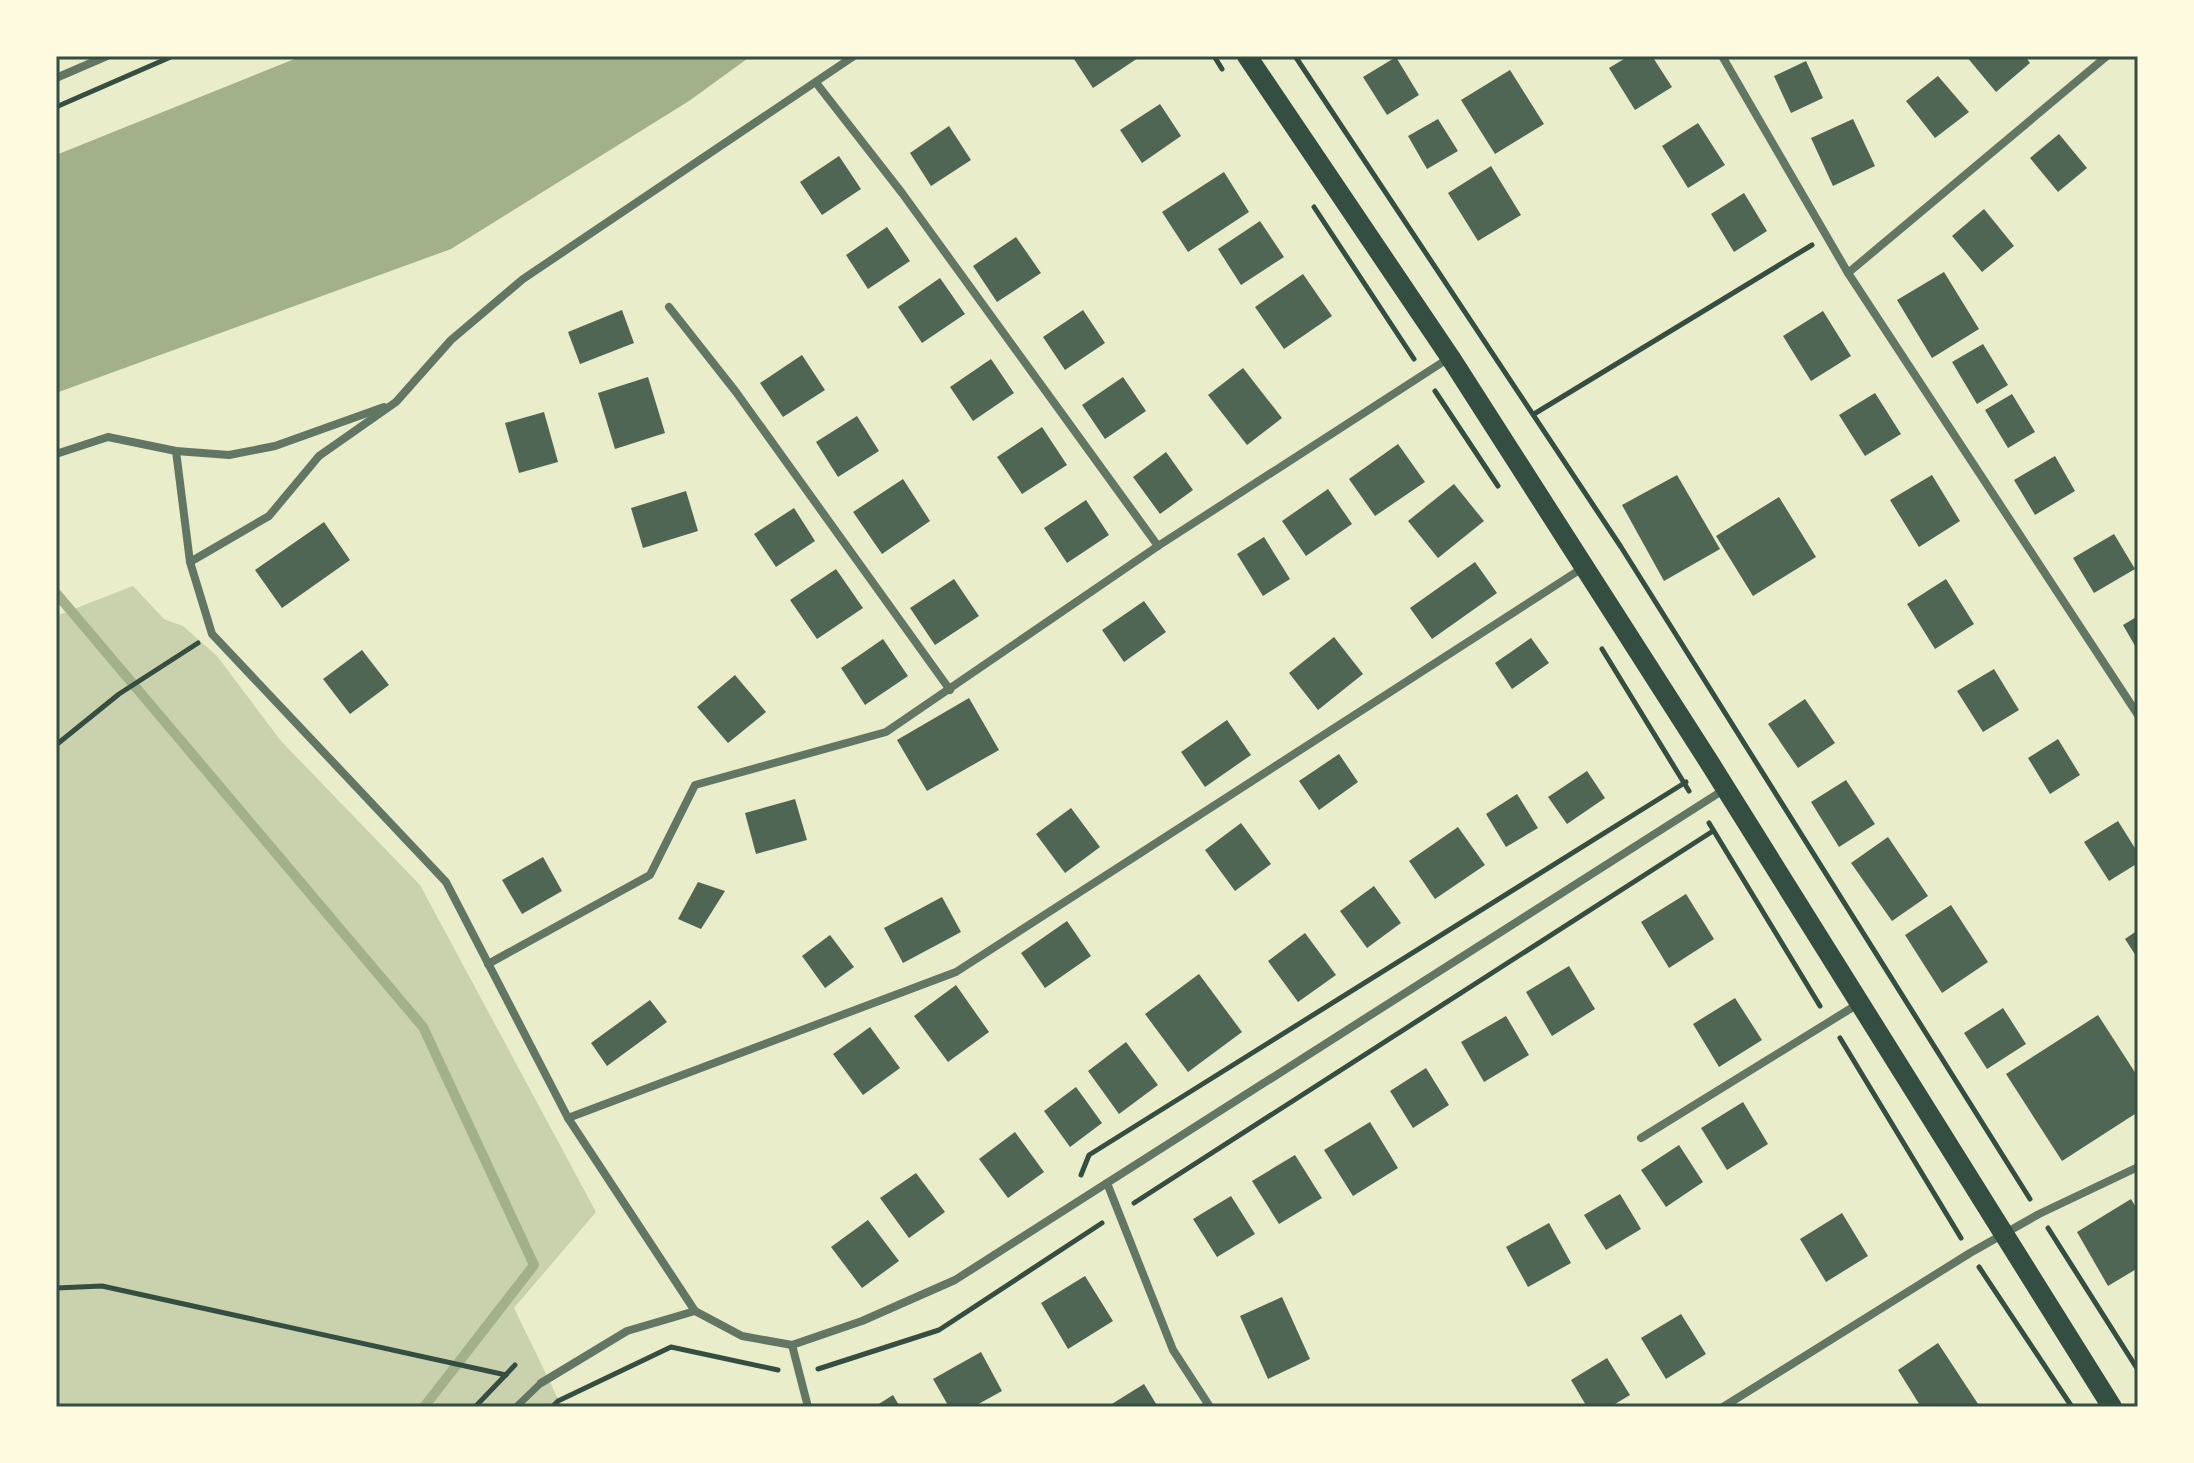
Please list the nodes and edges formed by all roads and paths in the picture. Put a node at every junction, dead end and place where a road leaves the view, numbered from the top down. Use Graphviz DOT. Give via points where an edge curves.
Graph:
graph roads {
  1 [pos="107,56"];
  2 [pos="173,56"];
  3 [pos="854,56"];
  4 [pos="1214,56"];
  5 [pos="1247,56"];
  6 [pos="1295,56"];
  7 [pos="1722,56"];
  8 [pos="2107,56"];
  9 [pos="56,78"];
  10 [pos="1231,83"];
  11 [pos="817,84"];
  12 [pos="56,107"];
  13 [pos="1310,202"];
  14 [pos="1827,236"];
  15 [pos="1848,273"];
  16 [pos="669,307"];
  17 [pos="1450,357"];
  18 [pos="1424,374"];
  19 [pos="396,402"];
  20 [pos="1533,414"];
  21 [pos="176,451"];
  22 [pos="56,454"];
  23 [pos="1501,491"];
  24 [pos="1158,546"];
  25 [pos="190,562"];
  26 [pos="1584,567"];
  27 [pos="212,634"];
  28 [pos="1594,635"];
  29 [pos="950,690"];
  30 [pos="2138,715"];
  31 [pos="1744,743"];
  32 [pos="56,745"];
  33 [pos="1711,765"];
  34 [pos="1684,783"];
  35 [pos="1726,789"];
  36 [pos="1698,806"];
  37 [pos="488,964"];
  38 [pos="1860,1003"];
  39 [pos="1830,1022"];
  40 [pos="568,1118"];
  41 [pos="1641,1138"];
  42 [pos="2138,1167"];
  43 [pos="1107,1183"];
  44 [pos="1070,1206"];
  45 [pos="2039,1214"];
  46 [pos="2003,1234"];
  47 [pos="1970,1253"];
  48 [pos="56,1288"];
  49 [pos="695,1311"];
  50 [pos="792,1345"];
  51 [pos="515,1365"];
  52 [pos="2138,1370"];
  53 [pos="506,1375"];
  54 [pos="541,1383"];
  55 [pos="475,1407"];
  56 [pos="516,1407"];
  57 [pos="808,1407"];
  58 [pos="1210,1407"];
  59 [pos="1723,1407"];
  60 [pos="2072,1407"];
  61 [pos="2112,1407"];
  1 -- 9 [label="street"];
  2 -- 12 [label="path"];
  3 -- 11 [label="street"];
  4 -- 10 [label="path"];
  5 -- 17 [label="main road"];
  6 -- 20 [label="path"];
  7 -- 14 [label="street"];
  8 -- 15 [label="street"];
  11 -- 19 [label="street" via="523,279 451,340"];
  11 -- 24 [label="street"];
  13 -- 18 [label="path"];
  14 -- 15 [label="street"];
  14 -- 20 [label="path"];
  15 -- 30 [label="street"];
  16 -- 29 [label="street"];
  17 -- 18 [label="street"];
  17 -- 26 [label="main road"];
  18 -- 23 [label="path"];
  18 -- 24 [label="street"];
  19 -- 21 [label="street" via="275,446 229,455"];
  19 -- 25 [label="street" via="319,456 269,516"];
  20 -- 31 [label="path"];
  21 -- 22 [label="street" via="108,437"];
  21 -- 25 [label="street"];
  24 -- 29 [label="street"];
  25 -- 27 [label="street"];
  26 -- 33 [label="main road"];
  26 -- 40 [label="street" via="956,972"];
  27 -- 32 [label="path" via="119,694"];
  27 -- 37 [label="street" via="446,882"];
  28 -- 34 [label="path"];
  29 -- 37 [label="street" via="886,732 695,785 650,875"];
  31 -- 33 [label="path"];
  31 -- 45 [label="path"];
  33 -- 34 [label="path"];
  33 -- 35 [label="main road"];
  34 -- 36 [label="path"];
  34 -- 44 [label="path" via="1089,1155"];
  35 -- 36 [label="street"];
  35 -- 38 [label="main road"];
  36 -- 39 [label="path"];
  36 -- 43 [label="street"];
  37 -- 40 [label="street"];
  38 -- 39 [label="street"];
  38 -- 46 [label="main road"];
  39 -- 41 [label="street"];
  39 -- 47 [label="path"];
  40 -- 49 [label="street"];
  42 -- 45 [label="street"];
  43 -- 44 [label="street"];
  43 -- 58 [label="street" via="1173,1350"];
  44 -- 50 [label="street" via="955,1280"];
  45 -- 46 [label="street"];
  45 -- 52 [label="path"];
  46 -- 47 [label="street"];
  46 -- 61 [label="main road"];
  47 -- 59 [label="street"];
  47 -- 60 [label="path"];
  48 -- 53 [label="path" via="102,1286"];
  49 -- 50 [label="street" via="742,1336"];
  49 -- 54 [label="street" via="627,1331"];
  50 -- 57 [label="street"];
  51 -- 53 [label="path"];
  53 -- 55 [label="path"];
  54 -- 56 [label="street"];
}
